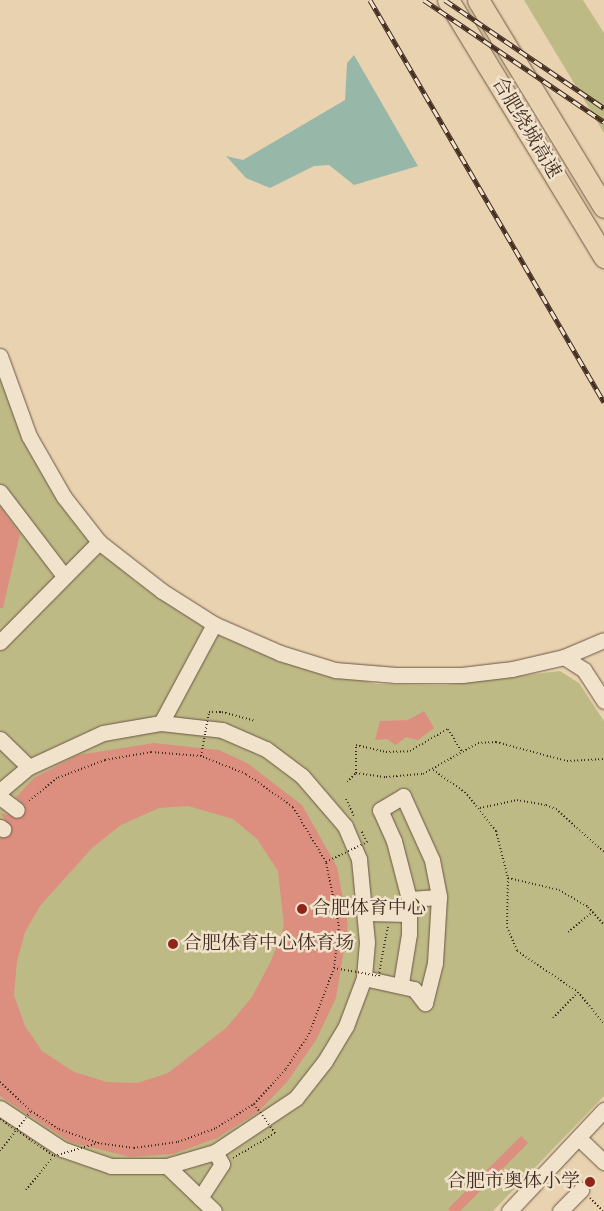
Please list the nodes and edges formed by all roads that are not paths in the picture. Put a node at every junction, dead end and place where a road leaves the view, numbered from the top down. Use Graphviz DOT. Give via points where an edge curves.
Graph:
graph roads {
  1 [pos="448,0"];
  2 [pos="478,0"];
  3 [pos="604,207"];
  4 [pos="604,257"];
  5 [pos="0,356"];
  6 [pos="0,492"];
  7 [pos="99,542"];
  8 [pos="64,576"];
  9 [pos="214,624"];
  10 [pos="604,640"];
  11 [pos="0,642"];
  12 [pos="564,657"];
  13 [pos="604,701"];
  14 [pos="161,723"];
  15 [pos="0,739"];
  16 [pos="29,767"];
  17 [pos="0,791"];
  18 [pos="0,797"];
  19 [pos="17,810"];
  20 [pos="439,897"];
  21 [pos="409,907"];
  22 [pos="366,913"];
  23 [pos="364,978"];
  24 [pos="401,984"];
  25 [pos="0,1108"];
  26 [pos="604,1110"];
  27 [pos="604,1122"];
  28 [pos="584,1143"];
  29 [pos="219,1158"];
  30 [pos="604,1162"];
  31 [pos="167,1166"];
  32 [pos="581,1190"];
  33 [pos="200,1198"];
  34 [pos="214,1211"];
  35 [pos="509,1211"];
  36 [pos="519,1211"];
  37 [pos="560,1211"];
  1 -- 4 [label="highway, 合肥绕城高速"];
  2 -- 3 [label="highway, 合肥绕城高速"];
  5 -- 7 [label="street" via="29,436 64,497"];
  6 -- 8 [label="street"];
  7 -- 8 [label="street"];
  7 -- 9 [label="street" via="162,591"];
  8 -- 11 [label="street"];
  9 -- 12 [label="street" via="280,652 335,670 462,675"];
  9 -- 14 [label="street"];
  10 -- 12 [label="street"];
  12 -- 13 [label="street" via="584,670"];
  14 -- 16 [label="street" via="103,733"];
  14 -- 22 [label="street" via="222,730 266,749 302,776 345,826 359,859"];
  15 -- 16 [label="street"];
  16 -- 17 [label="street"];
  18 -- 19 [label="street"];
  20 -- 21 [label="street"];
  20 -- 21 [label="street" via="432,860 403,796 380,810 394,841"];
  20 -- 24 [label="street" via="436,963 425,1003 414,989"];
  21 -- 22 [label="street" via="388,914"];
  21 -- 24 [label="street"];
  22 -- 23 [label="street"];
  23 -- 24 [label="street"];
  23 -- 29 [label="street" via="346,1026 296,1098"];
  25 -- 31 [label="street" via="62,1149 109,1172"];
  26 -- 35 [label="street"];
  27 -- 28 [label="street"];
  28 -- 30 [label="street"];
  28 -- 36 [label="street"];
  29 -- 31 [label="street"];
  29 -- 33 [label="street"];
  31 -- 33 [label="street"];
  32 -- 37 [label="street"];
  33 -- 34 [label="street"];
}
